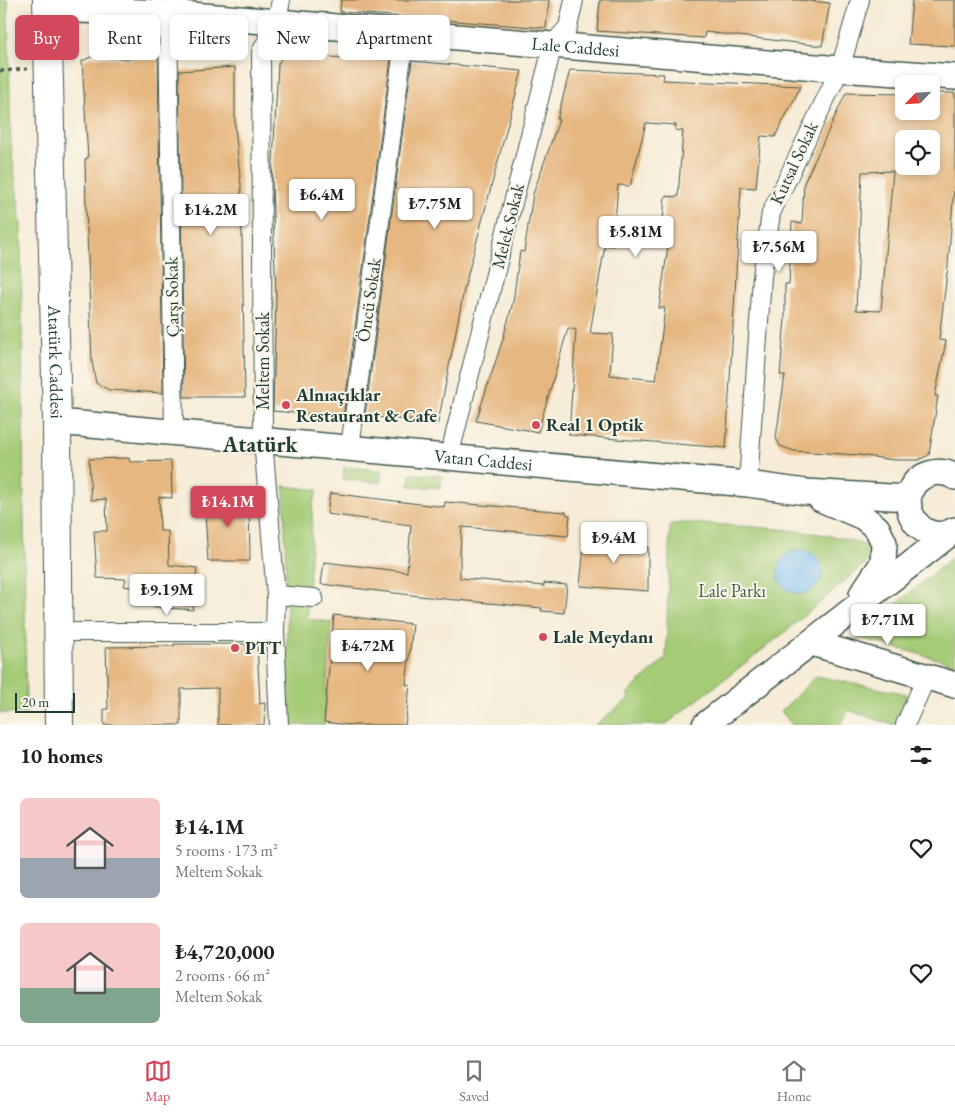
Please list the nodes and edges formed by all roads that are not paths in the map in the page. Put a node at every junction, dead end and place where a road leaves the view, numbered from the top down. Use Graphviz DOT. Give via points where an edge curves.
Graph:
graph roads {
  1 [pos="574,0"];
  2 [pos="860,0"];
  3 [pos="47,5"];
  4 [pos="279,11"];
  5 [pos="168,13"];
  6 [pos="338,22"];
  7 [pos="450,37"];
  8 [pos="553,44"];
  9 [pos="402,60"];
  10 [pos="840,69"];
  11 [pos="955,77"];
  12 [pos="57,422"];
  13 [pos="174,432"];
  14 [pos="263,440"];
  15 [pos="350,447"];
  16 [pos="449,456"];
  17 [pos="955,476"];
  18 [pos="748,484"];
  19 [pos="806,492"];
  20 [pos="908,498"];
  21 [pos="953,531"];
  22 [pos="276,595"];
  23 [pos="314,598"];
  24 [pos="846,616"];
  25 [pos="60,632"];
  26 [pos="275,632"];
  27 [pos="812,643"];
  28 [pos="926,678"];
  29 [pos="955,685"];
  30 [pos="59,725"];
  31 [pos="279,725"];
  32 [pos="705,725"];
  33 [pos="905,725"];
  1 -- 8 [label="street, Melek Sokak" via="568,27"];
  2 -- 10 [label="street, Kutsal Sokak"];
  3 -- 5 [label="main road, Lale Caddesi"];
  3 -- 12 [label="main road, Atatürk Caddesi"];
  4 -- 5 [label="main road, Lale Caddesi"];
  4 -- 6 [label="main road, Lale Caddesi"];
  4 -- 14 [label="street, Meltem Sokak" via="261,52"];
  5 -- 13 [label="street, Çarşı Sokak"];
  7 -- 8 [label="main road, Lale Caddesi"];
  8 -- 10 [label="main road, Lale Caddesi"];
  8 -- 16 [label="street, Melek Sokak"];
  9 -- 15 [label="street, Öncü Sokak"];
  10 -- 11 [label="main road, Lale Caddesi"];
  10 -- 18 [label="street, Kutsal Sokak" via="771,213 762,277"];
  12 -- 13 [label="main road, Vatan Caddesi"];
  12 -- 25 [label="main road, Atatürk Caddesi"];
  13 -- 14 [label="main road, Vatan Caddesi"];
  14 -- 15 [label="main road, Vatan Caddesi"];
  14 -- 22 [label="street, Meltem Sokak"];
  15 -- 16 [label="main road, Vatan Caddesi"];
  16 -- 18 [label="main road, Vatan Caddesi"];
  17 -- 20 [label="main road" via="944,472 924,475 916,481"];
  18 -- 19 [label="main road, Vatan Caddesi"];
  19 -- 20 [label="main road, Vatan Caddesi"];
  19 -- 24 [label="main road" via="863,517 877,528 884,543 883,563"];
  20 -- 21 [label="main road" via="910,517 924,531 942,534"];
  21 -- 24 [label="main road"];
  22 -- 23 [label="street"];
  22 -- 26 [label="street, Meltem Sokak"];
  24 -- 27 [label="main road"];
  25 -- 26 [label="street"];
  25 -- 30 [label="main road, Atatürk Caddesi"];
  26 -- 31 [label="street, Meltem Sokak"];
  27 -- 28 [label="main road"];
  27 -- 32 [label="main road"];
  28 -- 29 [label="main road"];
  28 -- 33 [label="street"];
}
